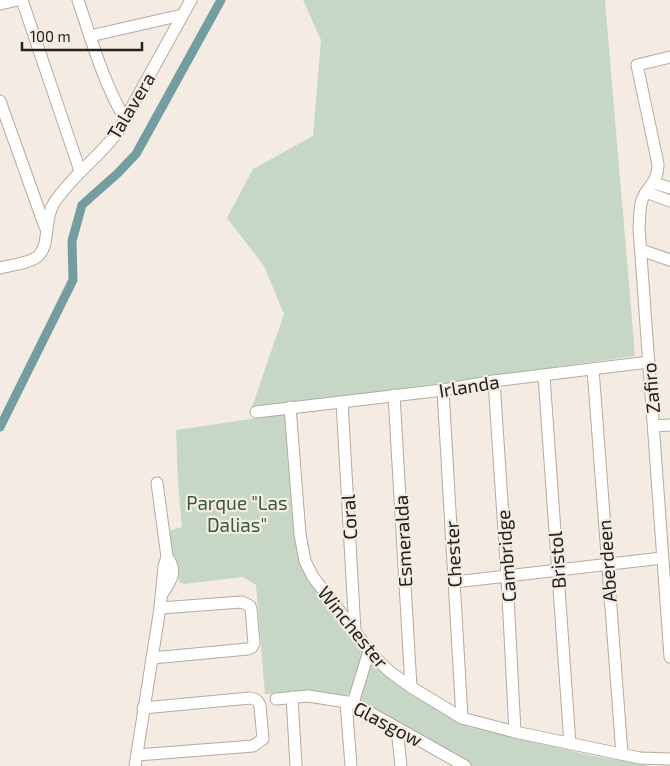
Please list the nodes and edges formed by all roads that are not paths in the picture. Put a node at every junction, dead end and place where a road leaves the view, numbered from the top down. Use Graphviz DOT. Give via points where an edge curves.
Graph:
graph roads {
  1 [pos="20,0"];
  2 [pos="78,0"];
  3 [pos="191,0"];
  4 [pos="0,4"];
  5 [pos="182,15"];
  6 [pos="90,36"];
  7 [pos="670,56"];
  8 [pos="0,101"];
  9 [pos="125,119"];
  10 [pos="80,171"];
  11 [pos="650,188"];
  12 [pos="670,188"];
  13 [pos="670,201"];
  14 [pos="46,228"];
  15 [pos="641,250"];
  16 [pos="670,260"];
  17 [pos="1,265"];
  18 [pos="649,362"];
  19 [pos="593,369"];
  20 [pos="544,376"];
  21 [pos="494,381"];
  22 [pos="443,390"];
  23 [pos="394,395"];
  24 [pos="342,402"];
  25 [pos="290,407"];
  26 [pos="256,412"];
  27 [pos="670,425"];
  28 [pos="654,426"];
  29 [pos="157,482"];
  30 [pos="662,558"];
  31 [pos="608,564"];
  32 [pos="557,570"];
  33 [pos="508,577"];
  34 [pos="455,582"];
  35 [pos="668,598"];
  36 [pos="160,608"];
  37 [pos="355,631"];
  38 [pos="369,651"];
  39 [pos="670,653"];
  40 [pos="670,657"];
  41 [pos="152,658"];
  42 [pos="411,687"];
  43 [pos="292,697"];
  44 [pos="276,699"];
  45 [pos="349,703"];
  46 [pos="143,708"];
  47 [pos="462,718"];
  48 [pos="397,728"];
  49 [pos="515,732"];
  50 [pos="570,744"];
  51 [pos="622,754"];
  52 [pos="670,759"];
  53 [pos="136,760"];
  54 [pos="452,762"];
  55 [pos="296,766"];
  56 [pos="351,766"];
  57 [pos="401,766"];
  58 [pos="465,766"];
  1 -- 4 [label="street"];
  1 -- 10 [label="street"];
  2 -- 6 [label="street"];
  3 -- 5 [label="street, Talavera"];
  5 -- 6 [label="street"];
  5 -- 9 [label="street, Talavera"];
  6 -- 9 [label="street"];
  7 -- 11 [label="street, Zafiro" via="637,65 658,164"];
  8 -- 14 [label="street"];
  9 -- 10 [label="street, Talavera" via="109,144"];
  10 -- 14 [label="street, Talavera" via="54,202"];
  11 -- 12 [label="street"];
  11 -- 13 [label="street"];
  11 -- 15 [label="street, Zafiro" via="642,200 640,213"];
  14 -- 17 [label="street, Talavera" via="46,241 37,257"];
  15 -- 16 [label="street"];
  15 -- 18 [label="street, Zafiro"];
  18 -- 19 [label="street, Irlanda"];
  18 -- 28 [label="street, Zafiro"];
  19 -- 20 [label="street, Irlanda"];
  19 -- 31 [label="street, Aberdeen"];
  20 -- 21 [label="street, Irlanda"];
  20 -- 32 [label="street, Bristol"];
  21 -- 22 [label="street, Irlanda"];
  21 -- 33 [label="street, Cambridge"];
  22 -- 23 [label="street, Irlanda"];
  22 -- 34 [label="street, Chester"];
  23 -- 24 [label="street, Irlanda"];
  23 -- 42 [label="street, Esmeralda"];
  24 -- 25 [label="street, Irlanda"];
  24 -- 37 [label="street, Coral"];
  25 -- 26 [label="street, Irlanda"];
  25 -- 37 [label="street, Winchester" via="305,561 313,577"];
  27 -- 28 [label="street"];
  28 -- 30 [label="street, Zafiro"];
  29 -- 36 [label="street" via="167,557"];
  30 -- 31 [label="street"];
  30 -- 35 [label="street, Zafiro"];
  31 -- 32 [label="street"];
  31 -- 51 [label="street, Aberdeen"];
  32 -- 33 [label="street"];
  32 -- 50 [label="street, Bristol"];
  33 -- 34 [label="street"];
  33 -- 49 [label="street, Cambridge"];
  34 -- 47 [label="street, Chester"];
  35 -- 39 [label="street, Zafiro"];
  36 -- 41 [label="street"];
  36 -- 41 [label="street" via="242,602 251,609 254,643 248,649"];
  37 -- 38 [label="street, Winchester"];
  38 -- 42 [label="street, Winchester"];
  38 -- 45 [label="street"];
  39 -- 40 [label="street, Zafiro"];
  41 -- 46 [label="street"];
  42 -- 47 [label="street, Winchester"];
  43 -- 44 [label="street, Glasgow"];
  43 -- 45 [label="street, Glasgow"];
  43 -- 55 [label="street"];
  45 -- 48 [label="street, Glasgow"];
  45 -- 56 [label="street"];
  46 -- 53 [label="street"];
  46 -- 53 [label="street" via="255,699 260,706 263,739 253,746"];
  47 -- 49 [label="street, Winchester"];
  48 -- 54 [label="street, Glasgow"];
  48 -- 57 [label="street"];
  49 -- 50 [label="street, Winchester"];
  50 -- 51 [label="street, Winchester"];
  51 -- 52 [label="street, Winchester"];
  54 -- 58 [label="street, Glasgow"];
}
